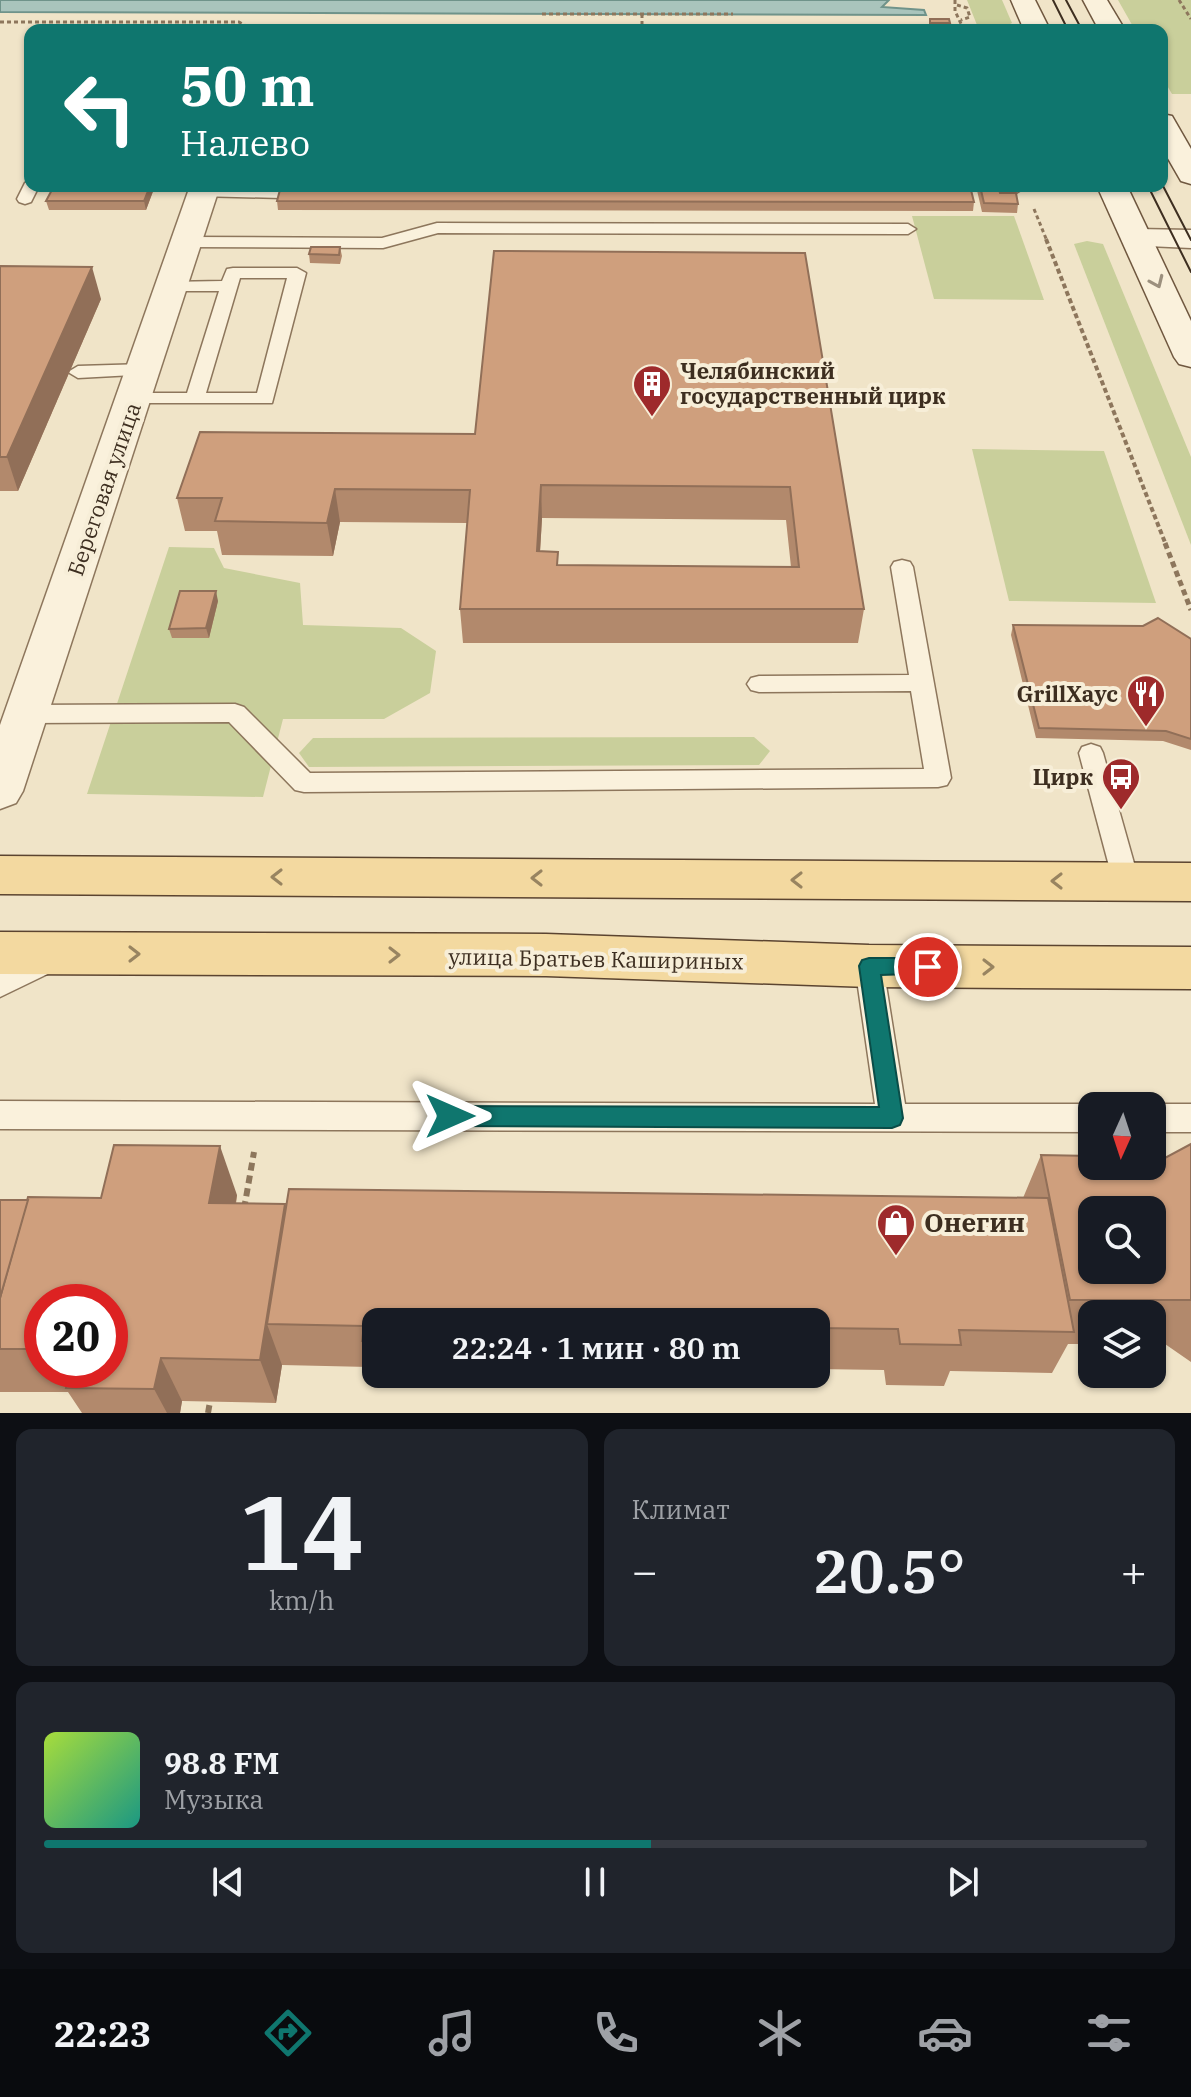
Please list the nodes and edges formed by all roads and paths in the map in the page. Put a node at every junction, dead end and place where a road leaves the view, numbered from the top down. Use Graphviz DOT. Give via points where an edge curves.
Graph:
graph roads {
  1 [pos="955,0"];
  2 [pos="1023,0"];
  3 [pos="1095,0"];
  4 [pos="1179,0"];
  5 [pos="957,5"];
  6 [pos="542,14"];
  7 [pos="642,14"];
  8 [pos="733,14"];
  9 [pos="1191,19"];
  10 [pos="961,20"];
  11 [pos="0,22"];
  12 [pos="242,24"];
  13 [pos="642,24"];
  14 [pos="962,24"];
  15 [pos="1034,24"];
  16 [pos="1109,24"];
  17 [pos="1168,133"];
  18 [pos="1191,175"];
  19 [pos="203,192"];
  20 [pos="256,192"];
  21 [pos="1115,192"];
  22 [pos="282,193"];
  23 [pos="1030,201"];
  24 [pos="908,229"];
  25 [pos="1137,238"];
  26 [pos="1191,239"];
  27 [pos="186,242"];
  28 [pos="174,286"];
  29 [pos="229,286"];
  30 [pos="1191,357"];
  31 [pos="78,372"];
  32 [pos="140,384"];
  33 [pos="195,399"];
  34 [pos="902,567"];
  35 [pos="1191,610"];
  36 [pos="921,683"];
  37 [pos="759,684"];
  38 [pos="27,714"];
  39 [pos="1091,753"];
  40 [pos="0,791"];
  41 [pos="0,875"];
  42 [pos="1126,881"];
  43 [pos="1191,882"];
  44 [pos="0,953"];
  45 [pos="64,953"];
  46 [pos="869,966"];
  47 [pos="1191,968"];
  48 [pos="0,985"];
  49 [pos="0,1115"];
  50 [pos="261,1115"];
  51 [pos="892,1118"];
  52 [pos="1078,1118"];
  53 [pos="1166,1118"];
  54 [pos="1191,1118"];
  55 [pos="242,1221"];
  56 [pos="213,1384"];
  57 [pos="208,1413"];
  1 -- 5 [label="path"];
  2 -- 15 [label="street"];
  3 -- 16 [label="street"];
  4 -- 9 [label="path"];
  5 -- 10 [label="path"];
  5 -- 10 [label="path" via="967,8 970,17"];
  6 -- 7 [label="path"];
  7 -- 8 [label="path"];
  7 -- 13 [label="path"];
  10 -- 14 [label="path"];
  11 -- 12 [label="path"];
  17 -- 18 [label="street"];
  19 -- 27 [label="street, Береговая улица"];
  20 -- 22 [label="lane"];
  21 -- 25 [label="street"];
  23 -- 35 [label="path"];
  24 -- 27 [label="lane" via="437,228 383,243"];
  25 -- 26 [label="street"];
  25 -- 30 [label="street, one-way"];
  27 -- 28 [label="street, Береговая улица"];
  28 -- 29 [label="lane"];
  28 -- 32 [label="street, Береговая улица"];
  29 -- 33 [label="lane"];
  29 -- 33 [label="lane" via="233,273 297,273 265,399"];
  31 -- 32 [label="lane"];
  32 -- 33 [label="lane"];
  32 -- 38 [label="street, Береговая улица"];
  34 -- 36 [label="lane"];
  36 -- 37 [label="lane"];
  36 -- 38 [label="lane" via="938,778 304,783 235,713"];
  38 -- 40 [label="street, Береговая улица"];
  39 -- 42 [label="lane"];
  42 -- 41 [label="main road, one-way"];
  42 -- 43 [label="main road"];
  44 -- 45 [label="main road, улица Братьев Кашириных"];
  45 -- 46 [label="main road, улица Братьев Кашириных, one-way" via="546,955"];
  45 -- 48 [label="lane"];
  46 -- 47 [label="main road, улица Братьев Кашириных, one-way"];
  46 -- 51 [label="lane"];
  49 -- 50 [label="lane"];
  50 -- 51 [label="lane"];
  50 -- 55 [label="path"];
  51 -- 52 [label="lane"];
  53 -- 54 [label="lane"];
  56 -- 57 [label="path"];
}
